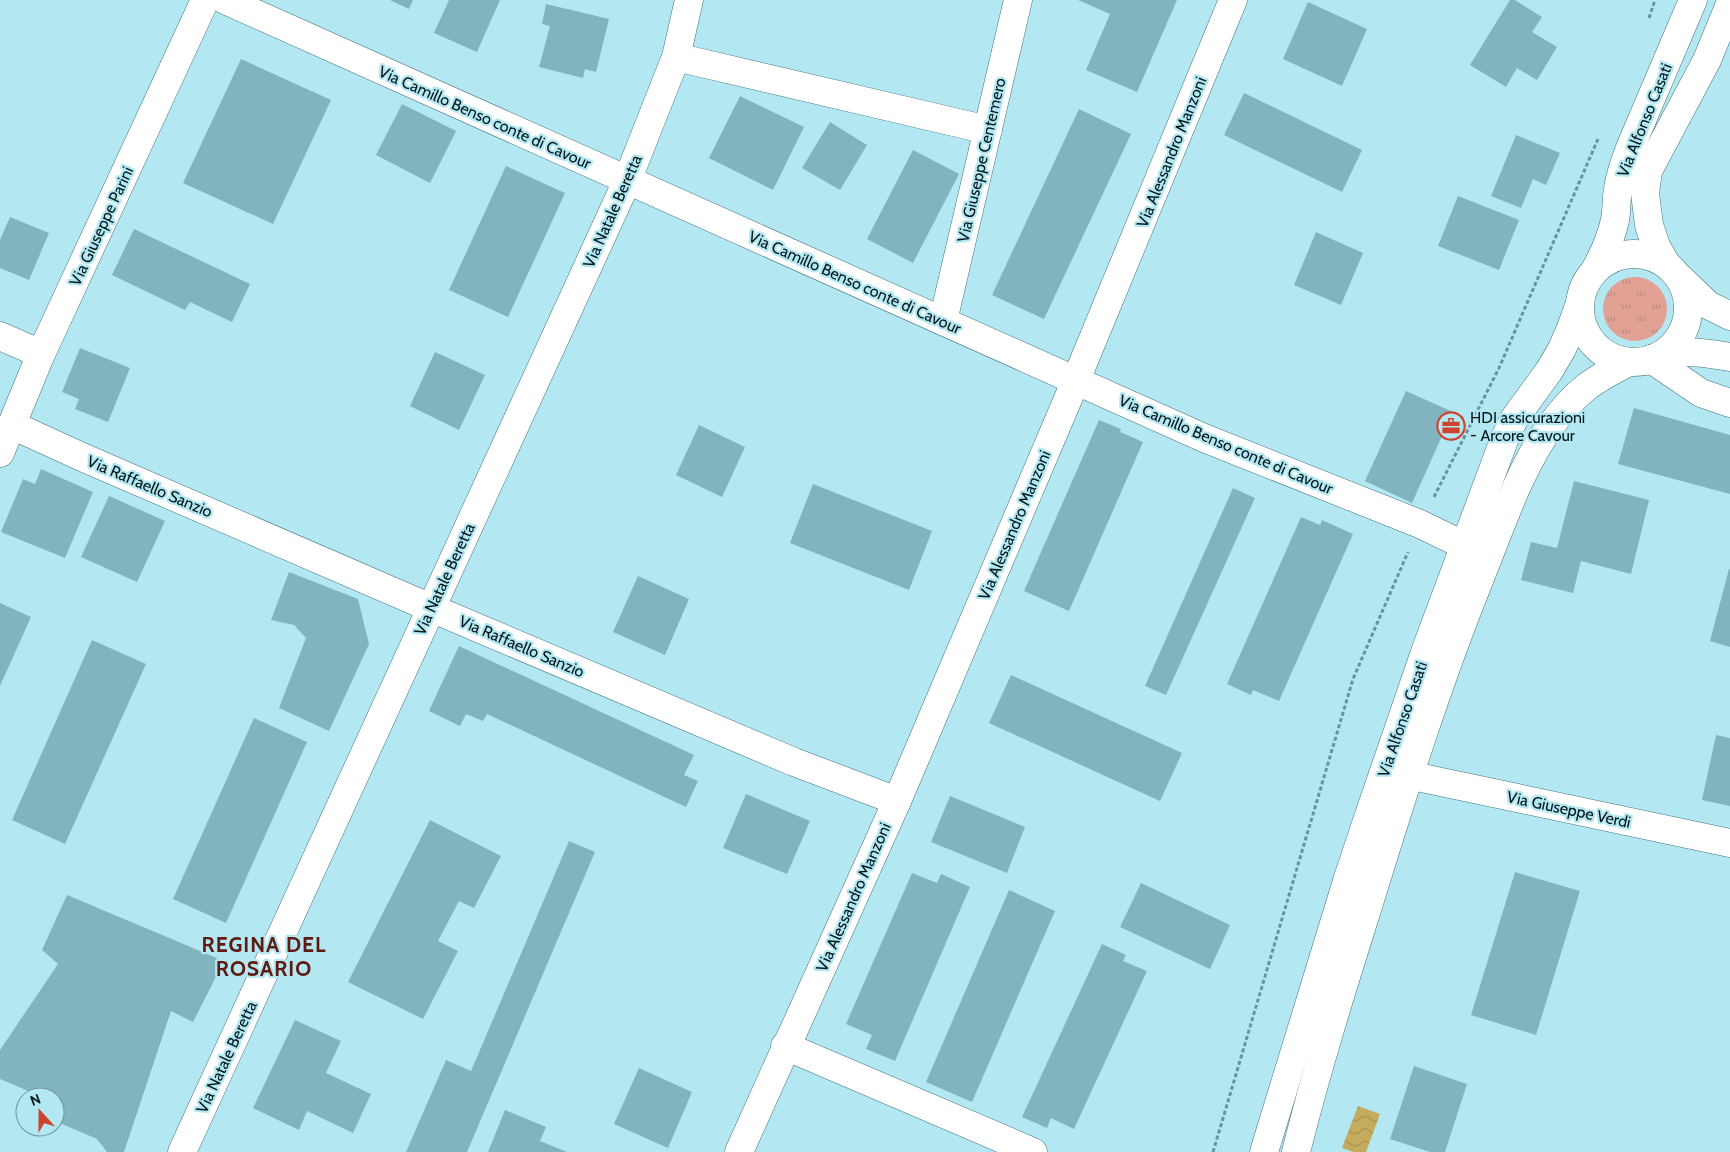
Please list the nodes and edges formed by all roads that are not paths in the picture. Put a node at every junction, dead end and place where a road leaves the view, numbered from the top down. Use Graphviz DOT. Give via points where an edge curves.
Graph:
graph roads {
  1 [pos="205,0"];
  2 [pos="225,0"];
  3 [pos="689,0"];
  4 [pos="1018,0"];
  5 [pos="1234,0"];
  6 [pos="1693,0"];
  7 [pos="1730,4"];
  8 [pos="676,57"];
  9 [pos="988,130"];
  10 [pos="627,181"];
  11 [pos="1595,270"];
  12 [pos="1673,271"];
  13 [pos="1580,303"];
  14 [pos="1730,316"];
  15 [pos="943,321"];
  16 [pos="0,336"];
  17 [pos="41,354"];
  18 [pos="1730,357"];
  19 [pos="1640,360"];
  20 [pos="1076,380"];
  21 [pos="1730,403"];
  22 [pos="12,425"];
  23 [pos="0,453"];
  24 [pos="1477,551"];
  25 [pos="431,608"];
  26 [pos="1408,775"];
  27 [pos="896,801"];
  28 [pos="1730,843"];
  29 [pos="785,1046"];
  30 [pos="182,1152"];
  31 [pos="739,1152"];
  32 [pos="1033,1152"];
  33 [pos="1264,1152"];
  34 [pos="1296,1152"];
  1 -- 17 [label="street, Via Giuseppe Parini"];
  2 -- 10 [label="street, Via Camillo Benso conte di Cavour"];
  3 -- 8 [label="street, Via Natale Beretta"];
  4 -- 9 [label="street, Via Giuseppe Centemero"];
  5 -- 20 [label="street, Via Alessandro Manzoni"];
  6 -- 11 [label="street, Via Alfonso Casati" via="1627,155 1612,233"];
  7 -- 12 [label="street, Via Alfonso Casati" via="1707,60 1648,171 1645,193 1649,225 1656,246"];
  8 -- 9 [label="street"];
  8 -- 10 [label="street, Via Natale Beretta"];
  9 -- 15 [label="street, Via Giuseppe Centemero"];
  10 -- 15 [label="street, Via Camillo Benso conte di Cavour"];
  10 -- 25 [label="street, Via Natale Beretta"];
  11 -- 12 [label="street" via="1609,260 1629,254 1658,259"];
  11 -- 13 [label="street" via="1584,286"];
  12 -- 14 [label="street" via="1708,305"];
  12 -- 19 [label="street" via="1685,289 1688,304 1686,324 1681,336 1661,356"];
  13 -- 19 [label="street" via="1582,324 1592,342 1618,360"];
  13 -- 24 [label="street, Via Alfonso Casati" via="1549,371 1514,419 1490,476"];
  15 -- 20 [label="street, Via Camillo Benso conte di Cavour"];
  16 -- 17 [label="street"];
  17 -- 22 [label="street, Via Giuseppe Parini"];
  18 -- 19 [label="street" via="1683,352"];
  19 -- 21 [label="street" via="1702,393"];
  19 -- 24 [label="street, Via Alfonso Casati" via="1599,377 1572,399 1536,448"];
  20 -- 24 [label="street, Via Camillo Benso conte di Cavour" via="1204,438 1420,524"];
  20 -- 27 [label="street, Via Alessandro Manzoni"];
  22 -- 23 [label="street, Via Giuseppe Parini"];
  22 -- 25 [label="street, Via Raffaello Sanzio"];
  24 -- 26 [label="street, Via Alfonso Casati" via="1441,680"];
  24 -- 33 [label="street, Via Alfonso Casati" via="1425,652 1353,865"];
  25 -- 27 [label="street, Via Raffaello Sanzio" via="784,758"];
  25 -- 30 [label="street, Via Natale Beretta"];
  26 -- 28 [label="street, Via Giuseppe Verdi"];
  26 -- 34 [label="street, Via Alfonso Casati" via="1315,1078"];
  27 -- 29 [label="street, Via Alessandro Manzoni"];
  29 -- 31 [label="street, Via Alessandro Manzoni"];
  29 -- 32 [label="street"];
}
